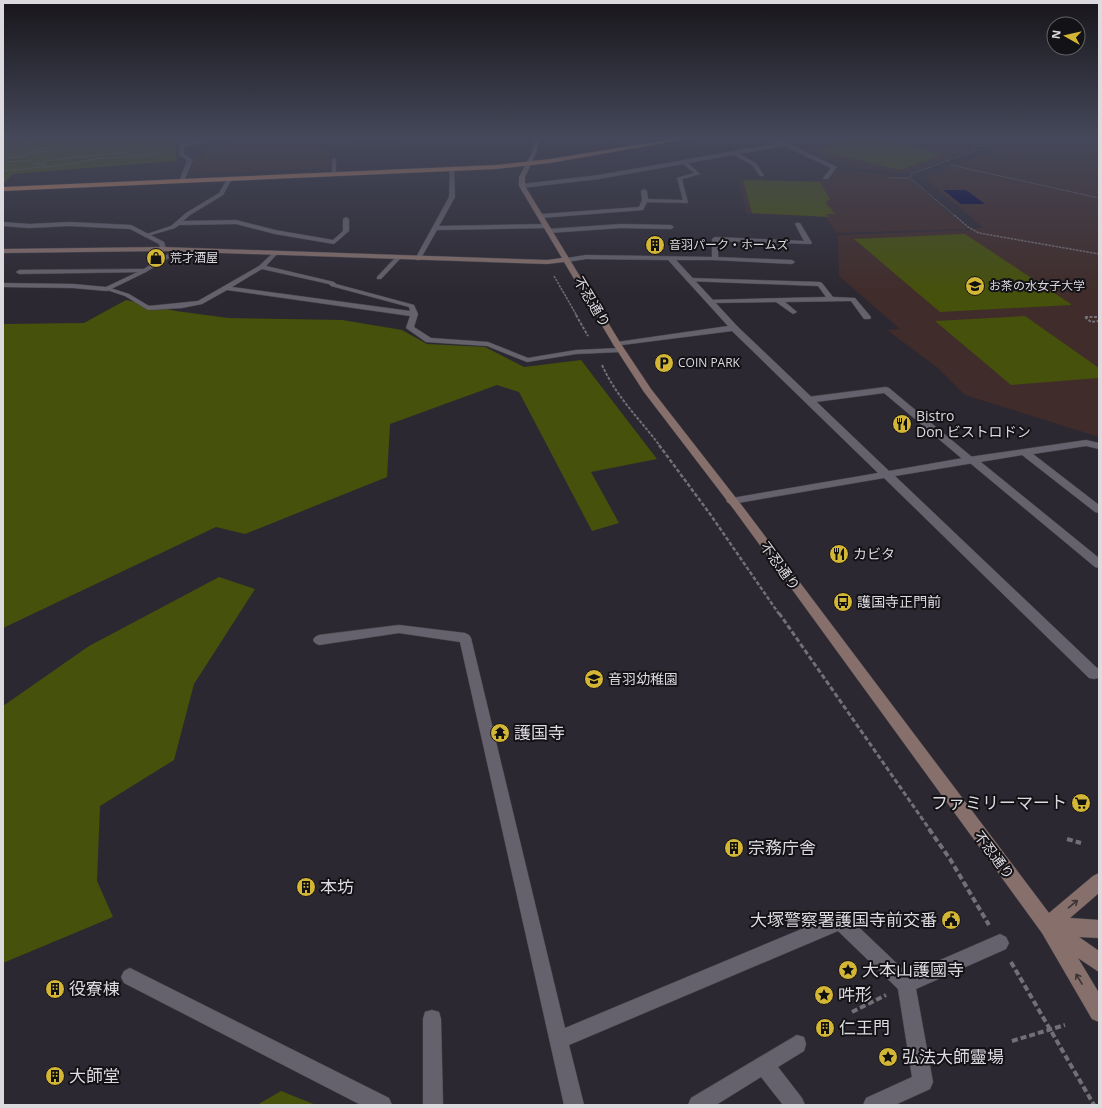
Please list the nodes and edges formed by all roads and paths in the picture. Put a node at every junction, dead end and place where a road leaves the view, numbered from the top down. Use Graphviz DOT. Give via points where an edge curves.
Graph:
graph roads {
  1 [pos="224,189"];
  2 [pos="452,189"];
  3 [pos="524,189"];
  4 [pos="682,189"];
  5 [pos="923,189"];
  6 [pos="1057,189"];
  7 [pos="644,191"];
  8 [pos="1099,198"];
  9 [pos="645,201"];
  10 [pos="541,216"];
  11 [pos="346,219"];
  12 [pos="179,223"];
  13 [pos="3,224"];
  14 [pos="798,224"];
  15 [pos="671,227"];
  16 [pos="435,228"];
  17 [pos="547,229"];
  18 [pos="146,236"];
  19 [pos="163,249"];
  20 [pos="178,250"];
  21 [pos="3,251"];
  22 [pos="275,253"];
  23 [pos="1099,254"];
  24 [pos="398,258"];
  25 [pos="670,258"];
  26 [pos="418,259"];
  27 [pos="716,259"];
  28 [pos="567,260"];
  29 [pos="547,262"];
  30 [pos="792,262"];
  31 [pos="261,267"];
  32 [pos="144,271"];
  33 [pos="19,272"];
  34 [pos="379,278"];
  35 [pos="689,280"];
  36 [pos="3,285"];
  37 [pos="227,288"];
  38 [pos="107,289"];
  39 [pos="831,299"];
  40 [pos="778,300"];
  41 [pos="708,301"];
  42 [pos="792,312"];
  43 [pos="414,314"];
  44 [pos="867,317"];
  45 [pos="1099,317"];
  46 [pos="1099,322"];
  47 [pos="734,328"];
  48 [pos="618,347"];
  49 [pos="596,351"];
  50 [pos="808,400"];
  51 [pos="1099,446"];
  52 [pos="1024,452"];
  53 [pos="971,460"];
  54 [pos="886,474"];
  55 [pos="732,501"];
  56 [pos="1099,510"];
  57 [pos="1099,564"];
  58 [pos="319,640"];
  59 [pos="1099,673"];
  60 [pos="1068,839"];
  61 [pos="1081,843"];
  62 [pos="1099,882"];
  63 [pos="1047,926"];
  64 [pos="1099,930"];
  65 [pos="1000,943"];
  66 [pos="1099,962"];
  67 [pos="130,977"];
  68 [pos="906,984"];
  69 [pos="852,1012"];
  70 [pos="1099,1012"];
  71 [pos="432,1019"];
  72 [pos="1065,1025"];
  73 [pos="1049,1030"];
  74 [pos="558,1040"];
  75 [pos="1012,1041"];
  76 [pos="797,1044"];
  77 [pos="764,1065"];
  78 [pos="382,1105"];
  79 [pos="432,1105"];
  80 [pos="574,1105"];
  81 [pos="698,1105"];
  82 [pos="795,1105"];
  83 [pos="873,1105"];
  84 [pos="1094,1105"];
  1 -- 12 [label="lane" via="221,194 188,214"];
  2 -- 16 [label="lane" via="452,197"];
  3 -- 10 [label="main road, 不忍通り"];
  4 -- 9 [label="lane" via="686,202"];
  5 -- 23 [label="path" via="979,233"];
  6 -- 8 [label="path"];
  7 -- 9 [label="street"];
  9 -- 10 [label="street" via="641,209"];
  10 -- 17 [label="main road, 不忍通り"];
  11 -- 12 [label="lane" via="346,231 334,242 236,222"];
  12 -- 18 [label="lane" via="173,228"];
  13 -- 18 [label="street" via="131,227"];
  14 -- 27 [label="street" via="809,243 715,239"];
  15 -- 17 [label="lane"];
  16 -- 17 [label="lane"];
  16 -- 26 [label="lane"];
  17 -- 28 [label="main road, 不忍通り"];
  18 -- 19 [label="street" via="162,244"];
  19 -- 20 [label="main road"];
  19 -- 21 [label="main road" via="68,248"];
  20 -- 22 [label="main road"];
  20 -- 32 [label="street"];
  22 -- 24 [label="main road"];
  22 -- 31 [label="lane"];
  24 -- 26 [label="main road"];
  24 -- 34 [label="lane"];
  25 -- 27 [label="street"];
  25 -- 28 [label="street" via="586,257"];
  25 -- 35 [label="street"];
  26 -- 29 [label="main road"];
  27 -- 30 [label="lane"];
  28 -- 29 [label="main road"];
  28 -- 48 [label="main road, 不忍通り"];
  29 -- 49 [label="path"];
  31 -- 37 [label="lane"];
  31 -- 43 [label="lane" via="332,283 333,286 412,306"];
  32 -- 33 [label="lane"];
  32 -- 38 [label="street"];
  35 -- 39 [label="lane" via="820,284"];
  35 -- 41 [label="street"];
  36 -- 38 [label="street"];
  37 -- 38 [label="lane" via="200,303 148,308 127,295"];
  37 -- 43 [label="lane"];
  39 -- 40 [label="lane"];
  39 -- 44 [label="lane" via="853,299"];
  40 -- 41 [label="lane"];
  40 -- 42 [label="lane"];
  41 -- 47 [label="street"];
  43 -- 49 [label="lane" via="410,328 429,340 488,344 527,360"];
  45 -- 46 [label="path" via="1085,318 1091,322"];
  47 -- 48 [label="street"];
  47 -- 50 [label="street"];
  48 -- 49 [label="lane"];
  48 -- 55 [label="main road, 不忍通り" via="647,390"];
  49 -- 65 [label="path" via="609,381 710,514 950,859"];
  50 -- 53 [label="lane" via="886,390"];
  50 -- 54 [label="street"];
  51 -- 52 [label="street" via="1086,443"];
  52 -- 53 [label="street"];
  52 -- 56 [label="street"];
  53 -- 54 [label="street"];
  53 -- 57 [label="lane"];
  54 -- 55 [label="street"];
  54 -- 59 [label="street" via="1094,674"];
  55 -- 63 [label="main road, 不忍通り"];
  58 -- 74 [label="lane" via="399,628 465,638"];
  60 -- 61 [label="path"];
  63 -- 62 [label="main road, one-way"];
  63 -- 64 [label="main road"];
  63 -- 66 [label="main road, 不忍通り"];
  70 -- 63 [label="main road, one-way"];
  65 -- 68 [label="lane"];
  65 -- 73 [label="path"];
  67 -- 78 [label="lane"];
  68 -- 69 [label="path"];
  68 -- 74 [label="lane" via="840,921"];
  68 -- 83 [label="lane" via="923,1082"];
  71 -- 79 [label="lane"];
  72 -- 73 [label="path"];
  73 -- 75 [label="path"];
  73 -- 84 [label="path"];
  74 -- 80 [label="lane"];
  76 -- 77 [label="lane"];
  77 -- 81 [label="lane"];
  77 -- 82 [label="lane"];
}
